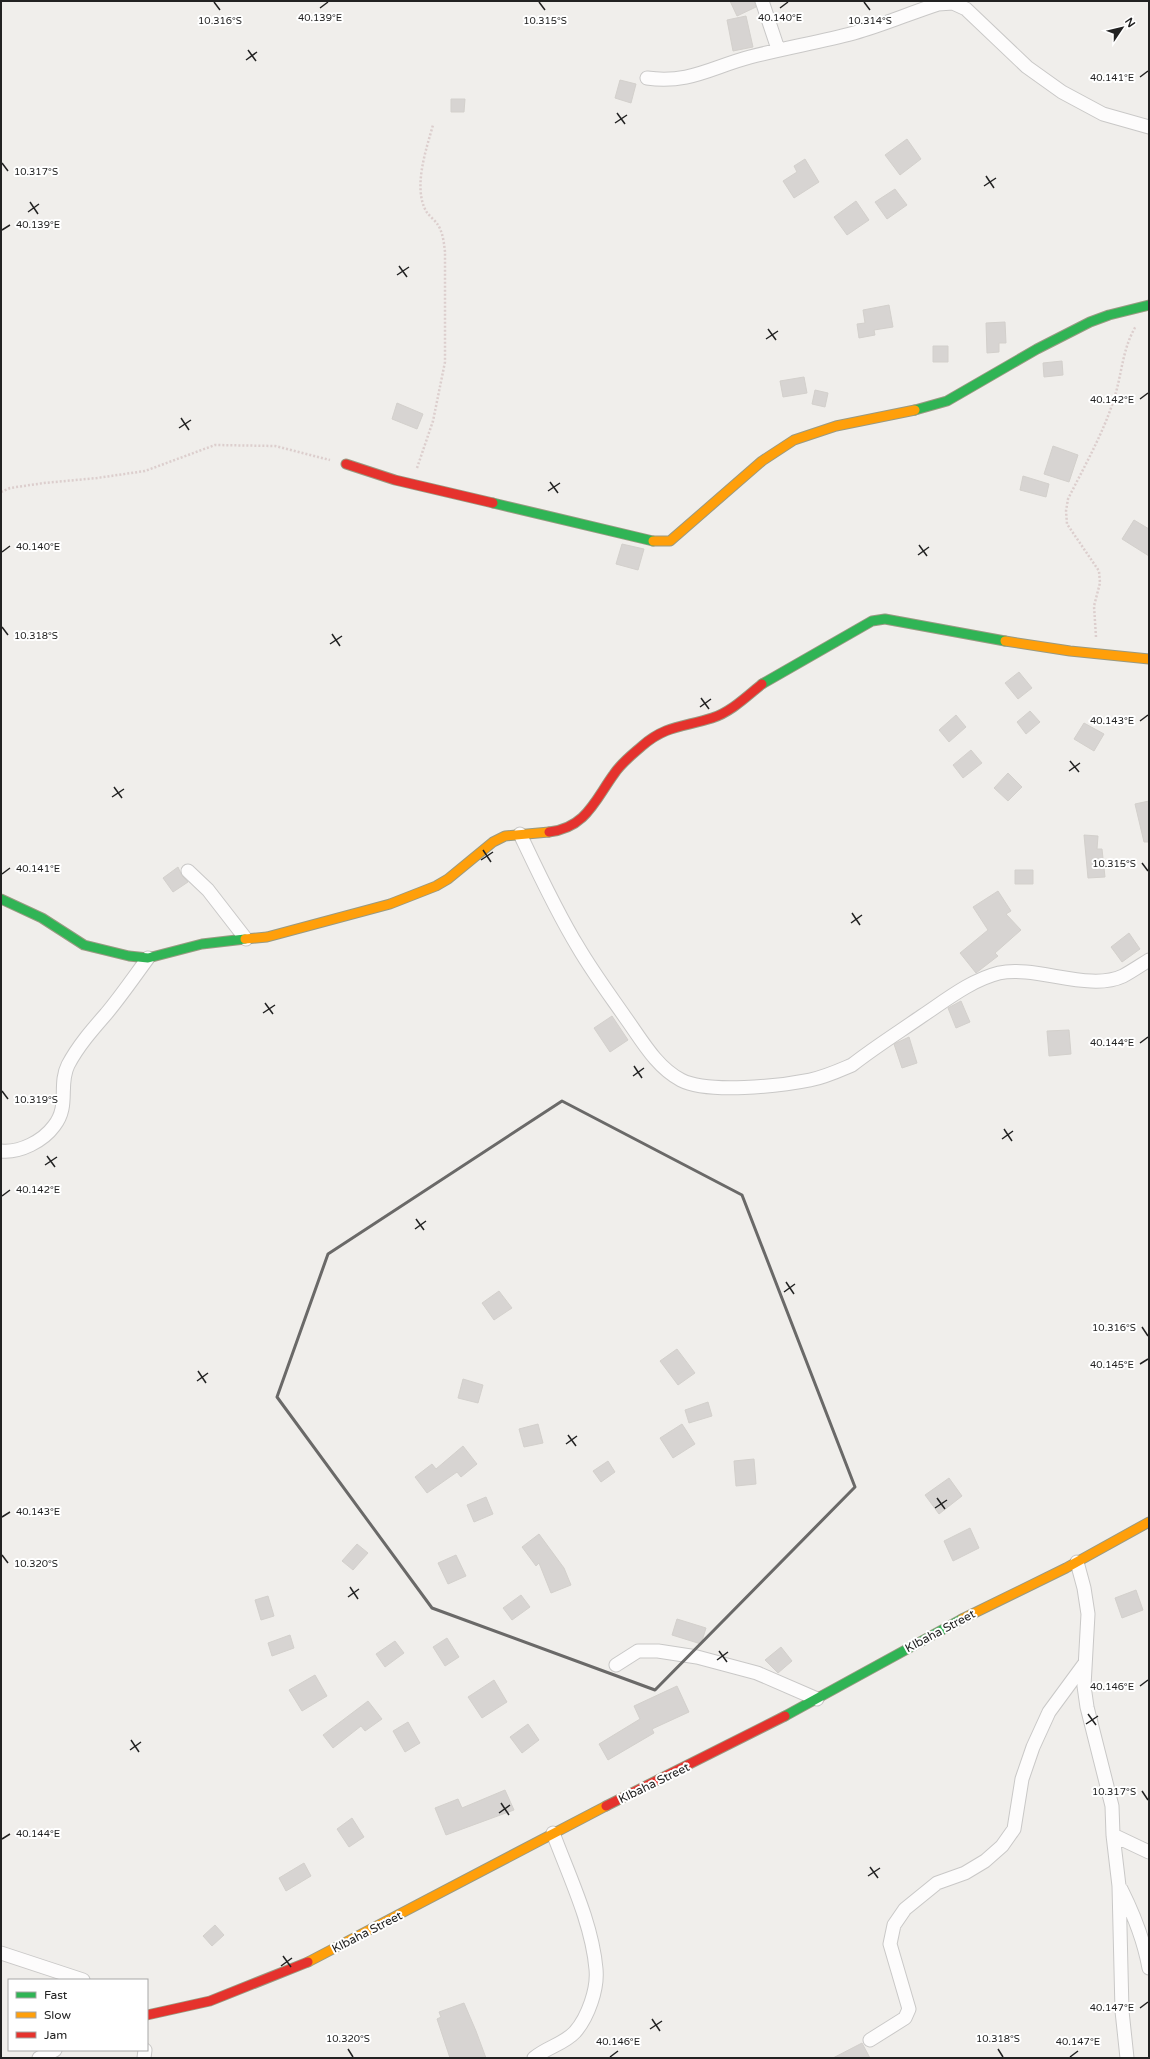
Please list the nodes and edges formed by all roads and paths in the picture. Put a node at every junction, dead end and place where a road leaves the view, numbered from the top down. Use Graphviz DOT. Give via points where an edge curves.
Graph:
graph roads {
  1 [pos="762,1"];
  2 [pos="778,50"];
  3 [pos="647,78"];
  4 [pos="433,125"];
  5 [pos="1149,127"];
  6 [pos="1149,305"];
  7 [pos="1140,321"];
  8 [pos="346,464"];
  9 [pos="412,484"];
  10 [pos="1,492"];
  11 [pos="1099,653"];
  12 [pos="1149,659"];
  13 [pos="520,834"];
  14 [pos="188,871"];
  15 [pos="1,899"];
  16 [pos="246,939"];
  17 [pos="148,958"];
  18 [pos="1149,960"];
  19 [pos="1,1151"];
  20 [pos="1149,1522"];
  21 [pos="1077,1562"];
  22 [pos="1085,1663"];
  23 [pos="616,1664"];
  24 [pos="817,1699"];
  25 [pos="553,1833"];
  26 [pos="1114,1835"];
  27 [pos="1149,1852"];
  28 [pos="1120,1886"];
  29 [pos="1,1953"];
  30 [pos="1149,1968"];
  31 [pos="80,1979"];
  32 [pos="148,2015"];
  33 [pos="870,2040"];
  34 [pos="53,2051"];
  35 [pos="39,2058"];
  36 [pos="534,2058"];
  37 [pos="1127,2058"];
  1 -- 2 [label="street"];
  2 -- 3 [label="street" via="730,62 693,77 664,80"];
  2 -- 5 [label="street" via="859,31 938,4 953,3 971,12 1027,67 1062,92 1103,114"];
  4 -- 9 [label="path" via="422,169 422,185 423,202 427,212 443,236 445,362 433,421"];
  6 -- 9 [label="street" via="1090,322 947,401 928,408 836,426 794,440 762,461 670,541 658,542"];
  7 -- 11 [label="path" via="1130,336 1108,415 1068,499 1066,511 1067,524 1100,571 1100,583 1094,606"];
  8 -- 9 [label="street"];
  8 -- 10 [label="path" via="275,446 215,445 145,471 44,483 10,488"];
  11 -- 12 [label="street"];
  11 -- 13 [label="street" via="954,633 885,619 872,621 766,681 726,712 663,731 643,745 615,772 588,814 571,826 558,831"];
  13 -- 16 [label="street" via="504,836 448,879 390,904 266,937"];
  13 -- 18 [label="street" via="578,948 640,1039 670,1072 699,1086 784,1084 836,1072 852,1065 979,980 1000,973 1016,972 1068,979 1100,980 1122,976"];
  14 -- 16 [label="street" via="208,890"];
  15 -- 17 [label="street" via="32,912 84,944"];
  16 -- 17 [label="street" via="184,947"];
  17 -- 19 [label="street" via="77,1048 64,1079 63,1111 54,1126 32,1144 21,1149"];
  20 -- 21 [label="street, KIbaha Street"];
  21 -- 22 [label="street" via="1088,1614"];
  21 -- 24 [label="street, KIbaha Street" via="978,1610"];
  22 -- 26 [label="street" via="1084,1686 1087,1707 1109,1788"];
  22 -- 33 [label="street" via="1049,1712 1033,1747 1022,1779 1014,1829 1002,1846 985,1861 965,1873 937,1883 905,1909 894,1925 890,1944 909,2009 905,2018"];
  23 -- 24 [label="street" via="638,1651 658,1651 757,1673"];
  24 -- 25 [label="street, KIbaha Street" via="723,1749"];
  25 -- 32 [label="street, KIbaha Street" via="296,1968 210,2001"];
  25 -- 36 [label="street" via="583,1914 593,1947 596,1971 588,2008 575,2032 567,2040"];
  26 -- 27 [label="street"];
  26 -- 28 [label="street"];
  28 -- 30 [label="street" via="1136,1919"];
  28 -- 37 [label="street" via="1122,2011"];
  29 -- 31 [label="street"];
  34 -- 35 [label="street"];
}
